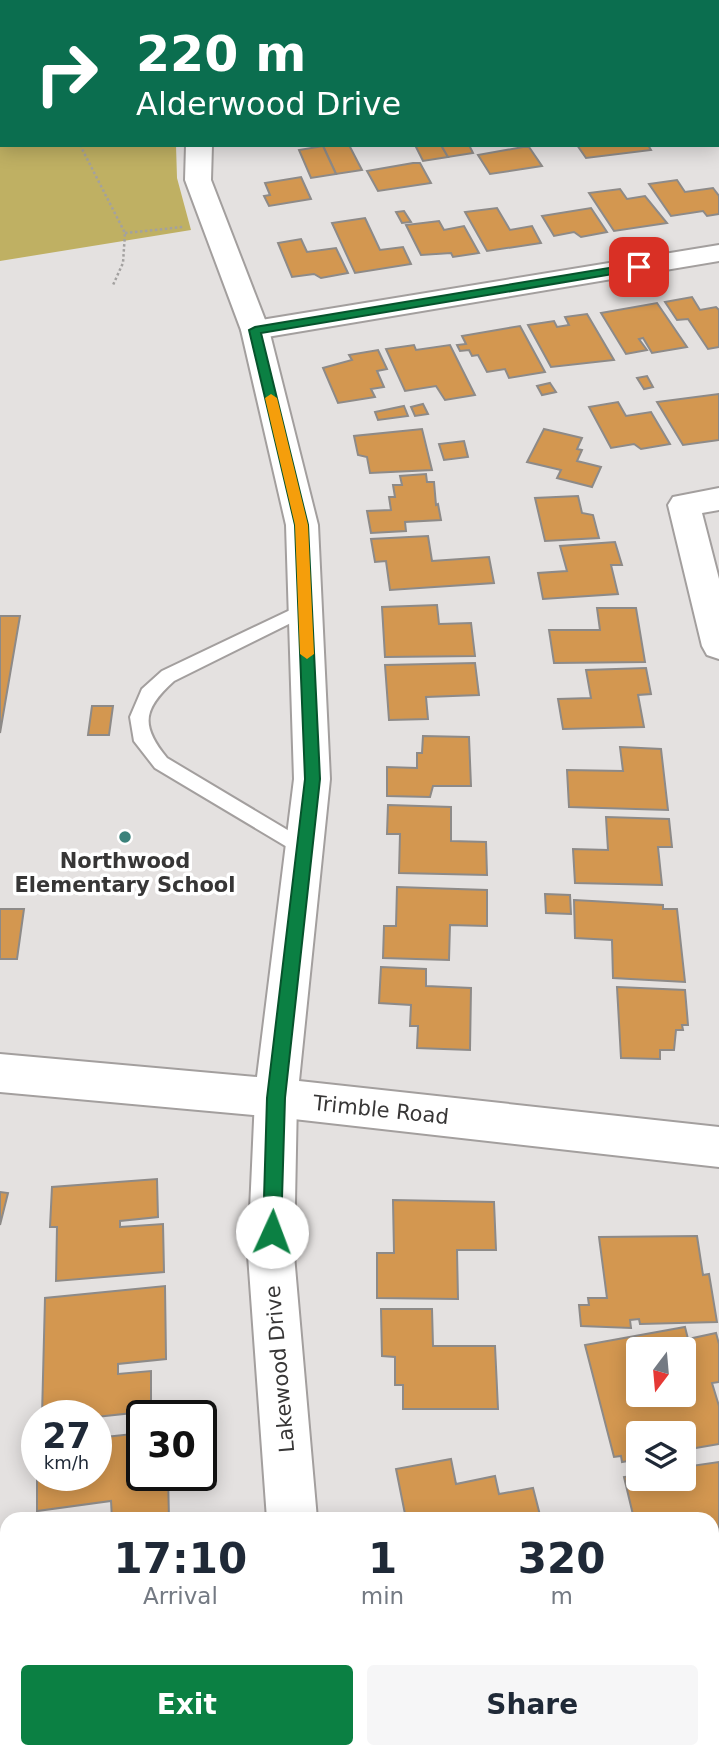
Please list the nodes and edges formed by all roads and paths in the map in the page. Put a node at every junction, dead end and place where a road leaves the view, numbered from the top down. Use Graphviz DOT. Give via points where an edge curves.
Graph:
graph roads {
  1 [pos="81,147"];
  2 [pos="199,147"];
  3 [pos="189,226"];
  4 [pos="125,233"];
  5 [pos="719,253"];
  6 [pos="113,285"];
  7 [pos="255,330"];
  8 [pos="719,499"];
  9 [pos="305,609"];
  10 [pos="719,646"];
  11 [pos="304,849"];
  12 [pos="0,1073"];
  13 [pos="276,1098"];
  14 [pos="719,1147"];
  15 [pos="291,1512"];
  1 -- 4 [label="path"];
  2 -- 7 [label="street, Lakewood Drive" via="198,180"];
  3 -- 4 [label="path"];
  4 -- 6 [label="path" via="123,263"];
  5 -- 7 [label="street"];
  7 -- 9 [label="street, Lakewood Drive" via="302,525"];
  8 -- 10 [label="street" via="684,505"];
  9 -- 11 [label="street, Lakewood Drive" via="313,779"];
  9 -- 11 [label="lane" via="168,677 148,694 139,717 143,741 161,763"];
  11 -- 13 [label="street, Lakewood Drive"];
  12 -- 13 [label="street, Trimble Road"];
  13 -- 14 [label="street, Trimble Road"];
  13 -- 15 [label="street, Lakewood Drive" via="271,1255"];
}
